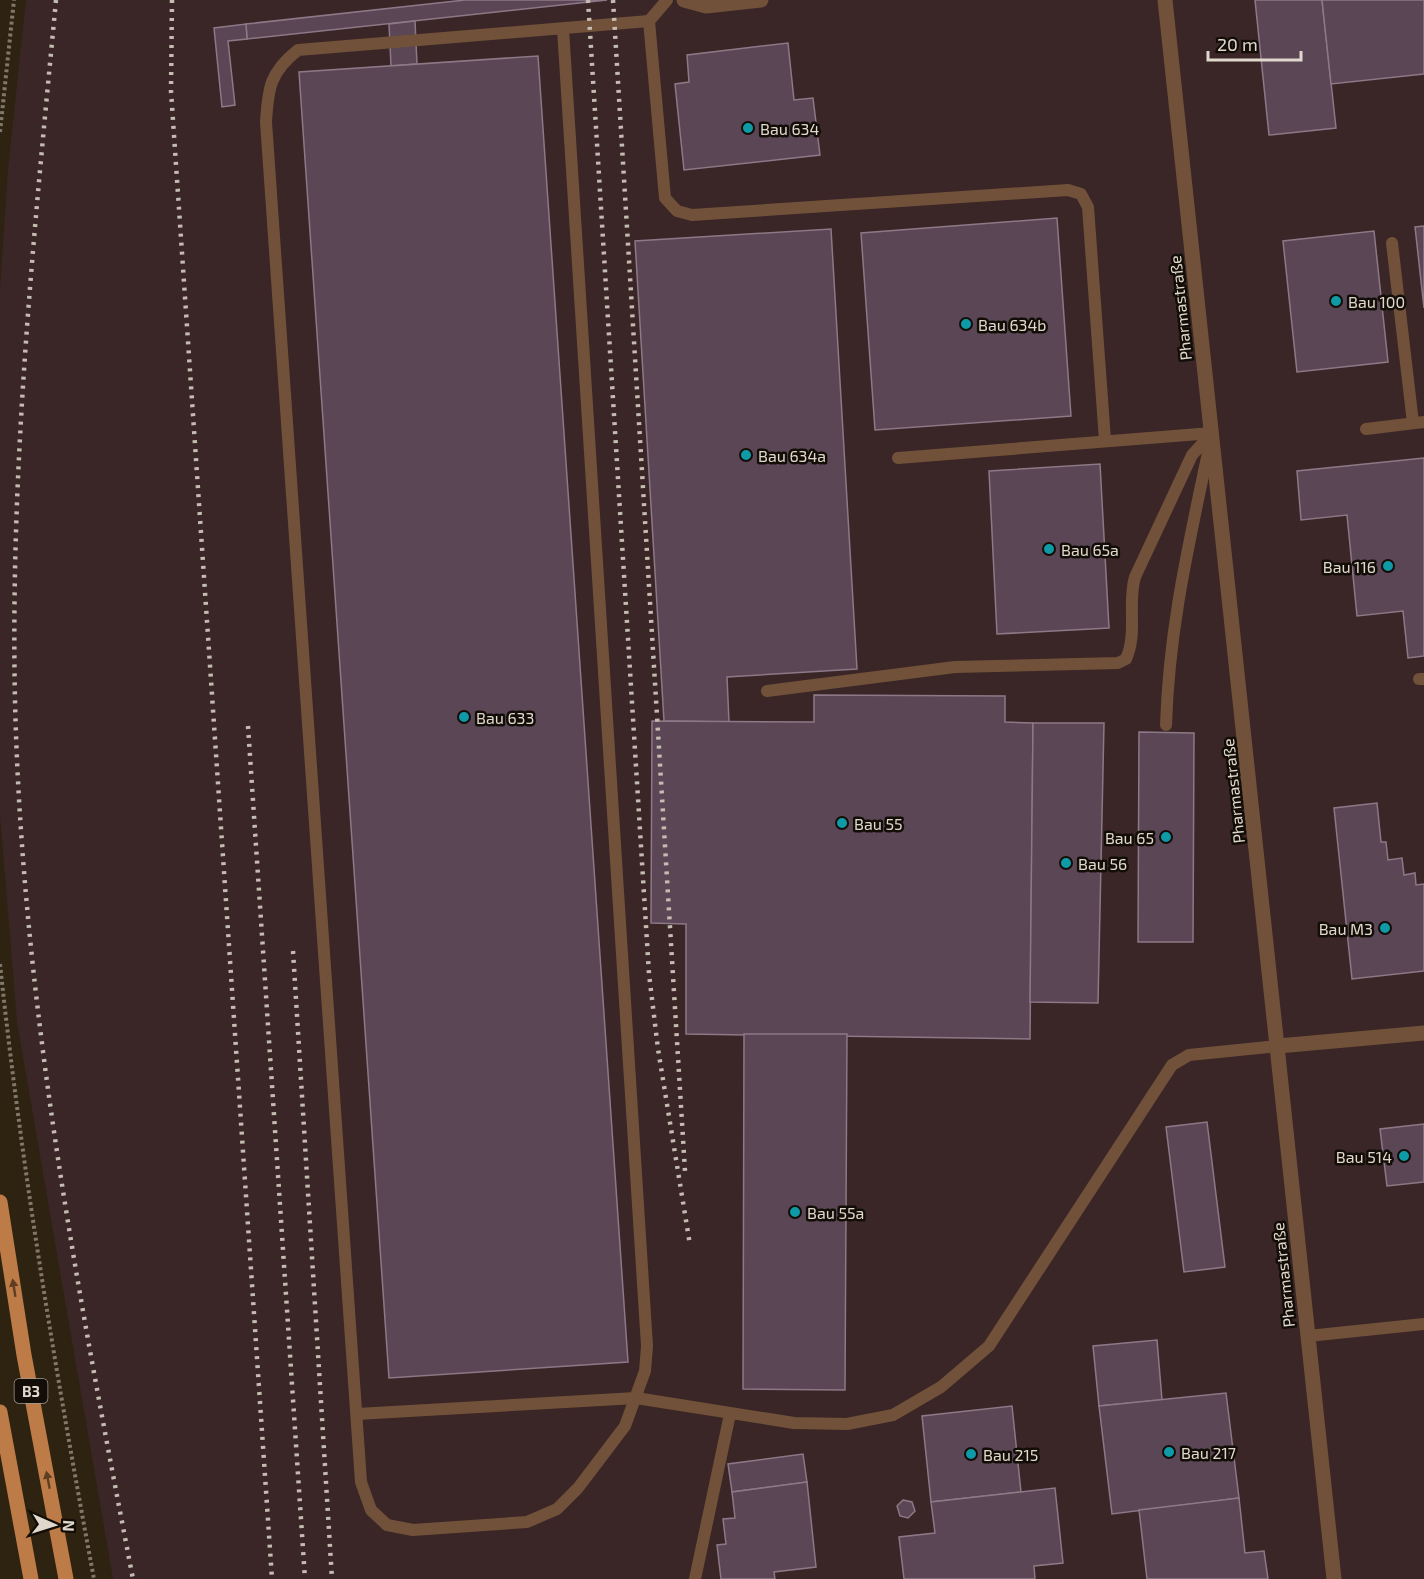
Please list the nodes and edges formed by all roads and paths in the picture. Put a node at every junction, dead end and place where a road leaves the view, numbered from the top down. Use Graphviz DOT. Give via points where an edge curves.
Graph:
graph roads {
  1 [pos="14,0"];
  2 [pos="667,0"];
  3 [pos="684,0"];
  4 [pos="761,0"];
  5 [pos="1165,0"];
  6 [pos="649,21"];
  7 [pos="562,29"];
  8 [pos="0,132"];
  9 [pos="1392,243"];
  10 [pos="1419,423"];
  11 [pos="1366,429"];
  12 [pos="1212,433"];
  13 [pos="1105,441"];
  14 [pos="898,458"];
  15 [pos="767,691"];
  16 [pos="1166,724"];
  17 [pos="0,964"];
  18 [pos="1424,1033"];
  19 [pos="1278,1046"];
  20 [pos="0,1202"];
  21 [pos="1424,1323"];
  22 [pos="1308,1336"];
  23 [pos="636,1398"];
  24 [pos="0,1412"];
  25 [pos="357,1414"];
  26 [pos="730,1414"];
  27 [pos="31,1579"];
  28 [pos="66,1579"];
  29 [pos="94,1579"];
  30 [pos="694,1579"];
  31 [pos="1334,1579"];
  1 -- 8 [label="path"];
  2 -- 6 [label="lane"];
  3 -- 4 [label="street" via="706,6"];
  5 -- 12 [label="street, Pharmastraße"];
  6 -- 7 [label="lane"];
  6 -- 13 [label="lane" via="665,198 677,211 692,215 1068,189 1081,194 1088,207"];
  7 -- 23 [label="lane" via="647,1346 645,1371"];
  7 -- 25 [label="lane" via="298,50 281,63 268,88 267,134"];
  9 -- 10 [label="lane"];
  10 -- 11 [label="lane"];
  12 -- 13 [label="lane"];
  12 -- 15 [label="lane" via="1192,455 1135,577 1131,589 1132,633 1126,659 1118,663 955,667"];
  12 -- 16 [label="lane" via="1175,612"];
  12 -- 19 [label="street, Pharmastraße"];
  13 -- 14 [label="lane"];
  17 -- 29 [label="path" via="16,1115 41,1281"];
  18 -- 19 [label="street"];
  19 -- 22 [label="street, Pharmastraße"];
  19 -- 26 [label="lane" via="1189,1055 1172,1065 990,1346 941,1387 893,1415 846,1424 794,1423"];
  28 -- 20 [label="main road, B3, one-way"];
  21 -- 22 [label="lane"];
  22 -- 31 [label="street, Pharmastraße"];
  23 -- 25 [label="lane"];
  23 -- 25 [label="lane" via="625,1426 557,1509 527,1522 413,1530 387,1525 371,1510 361,1482"];
  23 -- 26 [label="lane"];
  24 -- 27 [label="main road, B3"];
  26 -- 30 [label="lane"];
}
